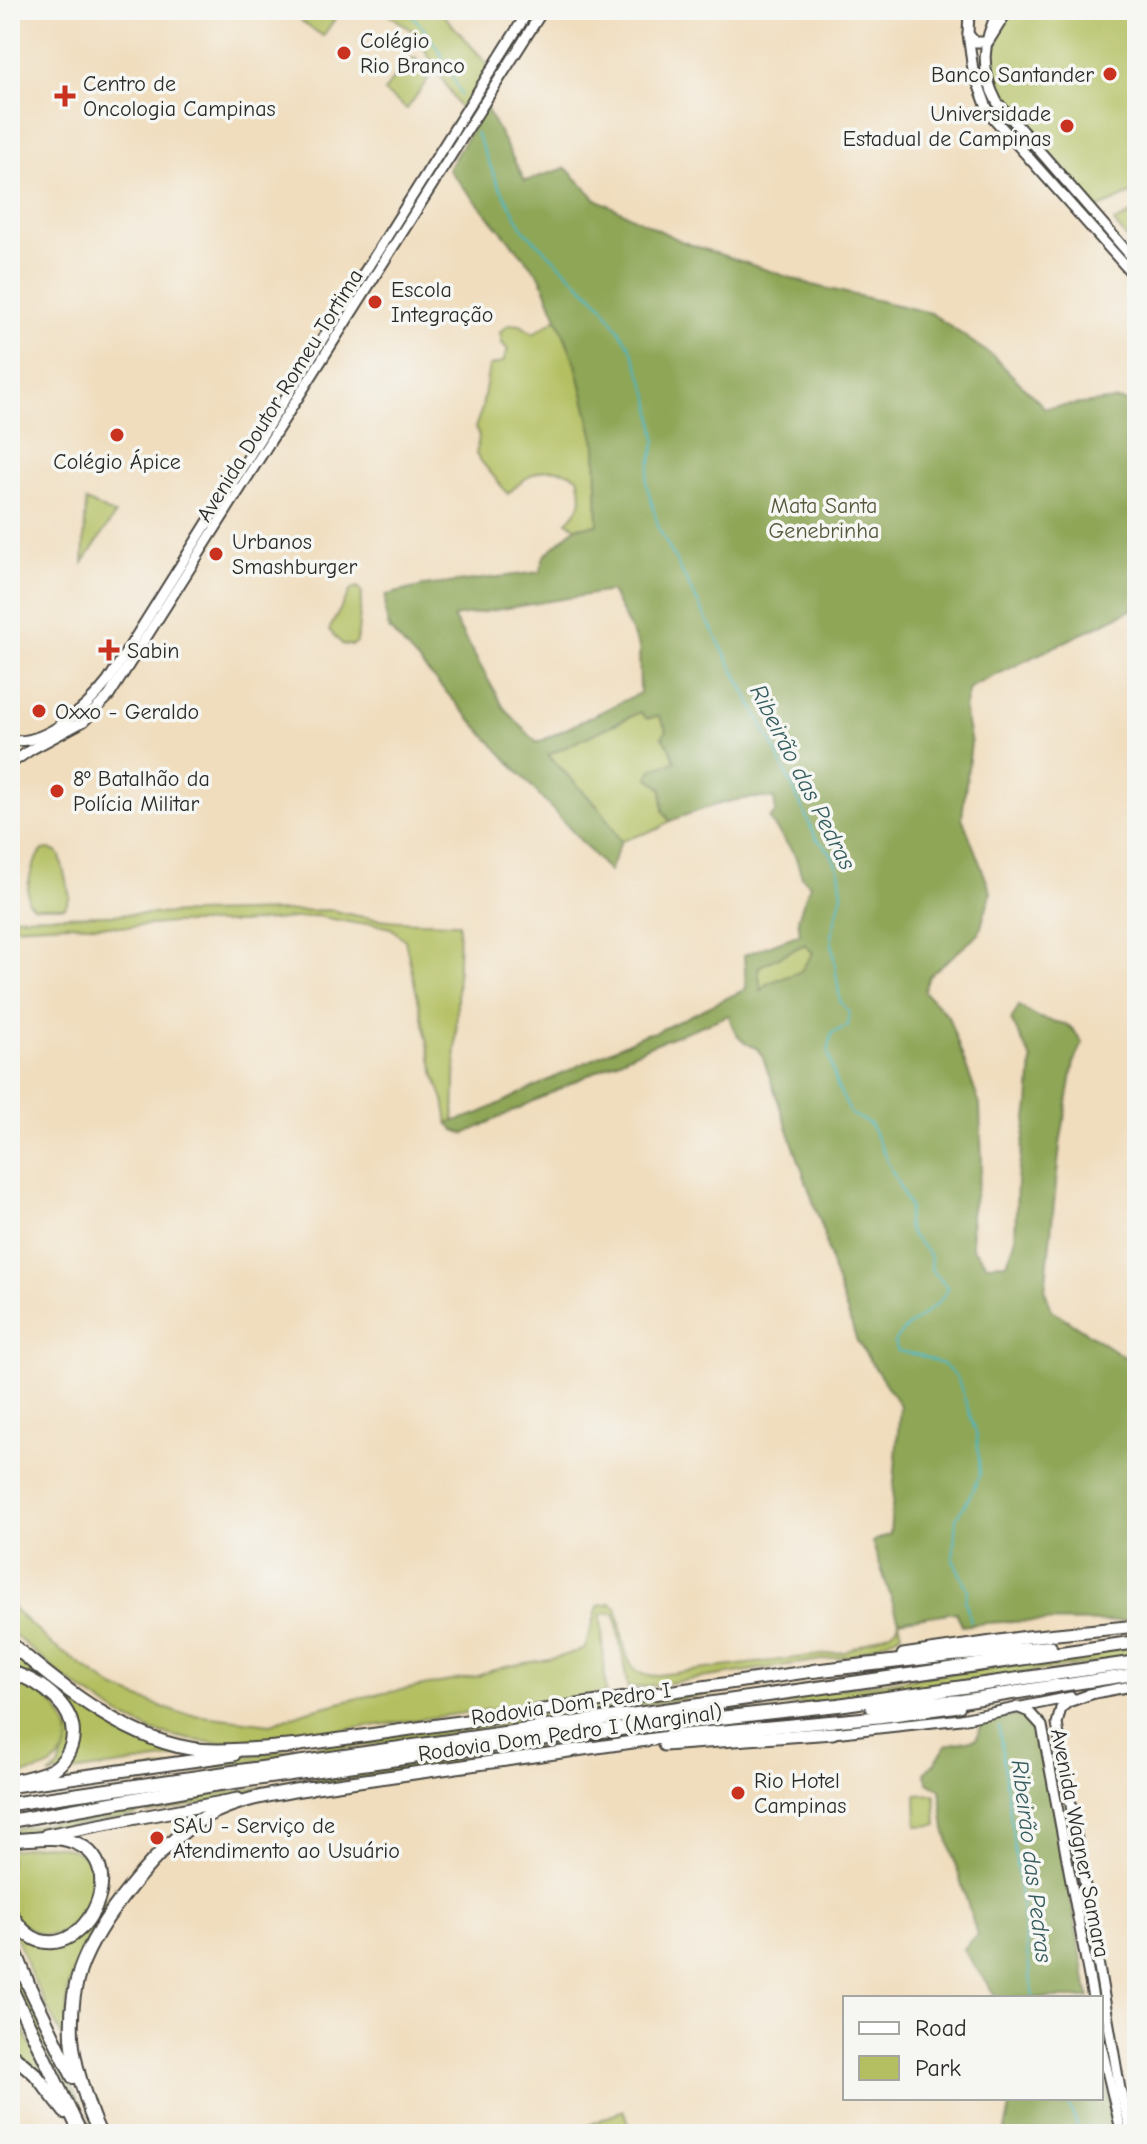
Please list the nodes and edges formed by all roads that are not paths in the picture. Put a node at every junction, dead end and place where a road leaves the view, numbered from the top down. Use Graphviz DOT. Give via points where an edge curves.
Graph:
graph roads {
  1 [pos="529,10"];
  2 [pos="543,10"];
  3 [pos="969,10"];
  4 [pos="1000,10"];
  5 [pos="968,34"];
  6 [pos="985,42"];
  7 [pos="499,57"];
  8 [pos="485,59"];
  9 [pos="451,136"];
  10 [pos="449,155"];
  11 [pos="1137,263"];
  12 [pos="1137,279"];
  13 [pos="10,740"];
  14 [pos="10,764"];
  15 [pos="1137,1626"];
  16 [pos="1137,1642"];
  17 [pos="10,1643"];
  18 [pos="1137,1662"];
  19 [pos="813,1671"];
  20 [pos="10,1672"];
  21 [pos="1137,1674"];
  22 [pos="1137,1685"];
  23 [pos="1056,1686"];
  24 [pos="1094,1693"];
  25 [pos="1017,1707"];
  26 [pos="796,1710"];
  27 [pos="1057,1724"];
  28 [pos="1042,1726"];
  29 [pos="833,1733"];
  30 [pos="295,1746"];
  31 [pos="572,1751"];
  32 [pos="10,1784"];
  33 [pos="310,1788"];
  34 [pos="10,1804"];
  35 [pos="10,1821"];
  36 [pos="14,1841"];
  37 [pos="10,1912"];
  38 [pos="10,1938"];
  39 [pos="10,1986"];
  40 [pos="1093,1996"];
  41 [pos="10,2053"];
  42 [pos="1103,2053"];
  43 [pos="93,2119"];
  44 [pos="80,2134"];
  45 [pos="100,2134"];
  46 [pos="1122,2134"];
  47 [pos="1132,2134"];
  1 -- 7 [label="main road, Avenida Doutor Romeu Tortima"];
  2 -- 10 [label="main road, Avenida Doutor Romeu Tortima"];
  3 -- 5 [label="main road"];
  4 -- 6 [label="main road"];
  5 -- 6 [label="main road" via="975,42"];
  5 -- 12 [label="main road" via="973,70 989,113"];
  6 -- 11 [label="main road" via="988,80 1003,111"];
  7 -- 8 [label="main road"];
  7 -- 9 [label="main road, Avenida Doutor Romeu Tortima"];
  9 -- 10 [label="main road" via="456,139"];
  9 -- 13 [label="main road, Avenida Doutor Romeu Tortima" via="108,681 66,721 27,740"];
  10 -- 14 [label="main road, Avenida Doutor Romeu Tortima" via="109,696 84,721"];
  15 -- 19 [label="highway, Rodovia Dom Pedro I (Marginal)"];
  16 -- 19 [label="highway"];
  16 -- 34 [label="highway, Rodovia Dom Pedro I"];
  17 -- 30 [label="highway" via="89,1703 147,1737 202,1750"];
  18 -- 26 [label="highway, Rodovia Dom Pedro I"];
  19 -- 30 [label="highway, Rodovia Dom Pedro I (Marginal)"];
  20 -- 32 [label="highway" via="61,1704 74,1728 68,1754 54,1769"];
  21 -- 23 [label="highway, Rodovia Dom Pedro I (Marginal)"];
  22 -- 24 [label="main road"];
  23 -- 26 [label="highway" via="947,1702"];
  23 -- 31 [label="highway, Rodovia Dom Pedro I (Marginal)" via="936,1710"];
  24 -- 25 [label="main road"];
  24 -- 27 [label="main road, Avenida Wagner Samara" via="1068,1702"];
  25 -- 28 [label="main road, Avenida Wagner Samara"];
  25 -- 29 [label="main road" via="961,1719"];
  26 -- 35 [label="highway, Rodovia Dom Pedro I" via="583,1733 213,1785"];
  27 -- 28 [label="main road" via="1048,1719"];
  27 -- 47 [label="main road, Avenida Wagner Samara"];
  28 -- 40 [label="main road, Avenida Wagner Samara"];
  29 -- 31 [label="highway"];
  30 -- 32 [label="highway, Rodovia Dom Pedro I (Marginal)"];
  31 -- 33 [label="highway, Rodovia Dom Pedro I (Marginal)"];
  33 -- 36 [label="highway, Rodovia Dom Pedro I (Marginal)"];
  33 -- 43 [label="highway" via="243,1801 205,1817 148,1865 102,1930 80,1971 72,2035"];
  36 -- 37 [label="highway" via="65,1839 84,1846 100,1869 101,1894 86,1923 62,1941 28,1936"];
  38 -- 43 [label="highway"];
  39 -- 44 [label="highway"];
  41 -- 44 [label="highway" via="44,2084"];
  42 -- 46 [label="main road"];
  43 -- 45 [label="highway"];
}
